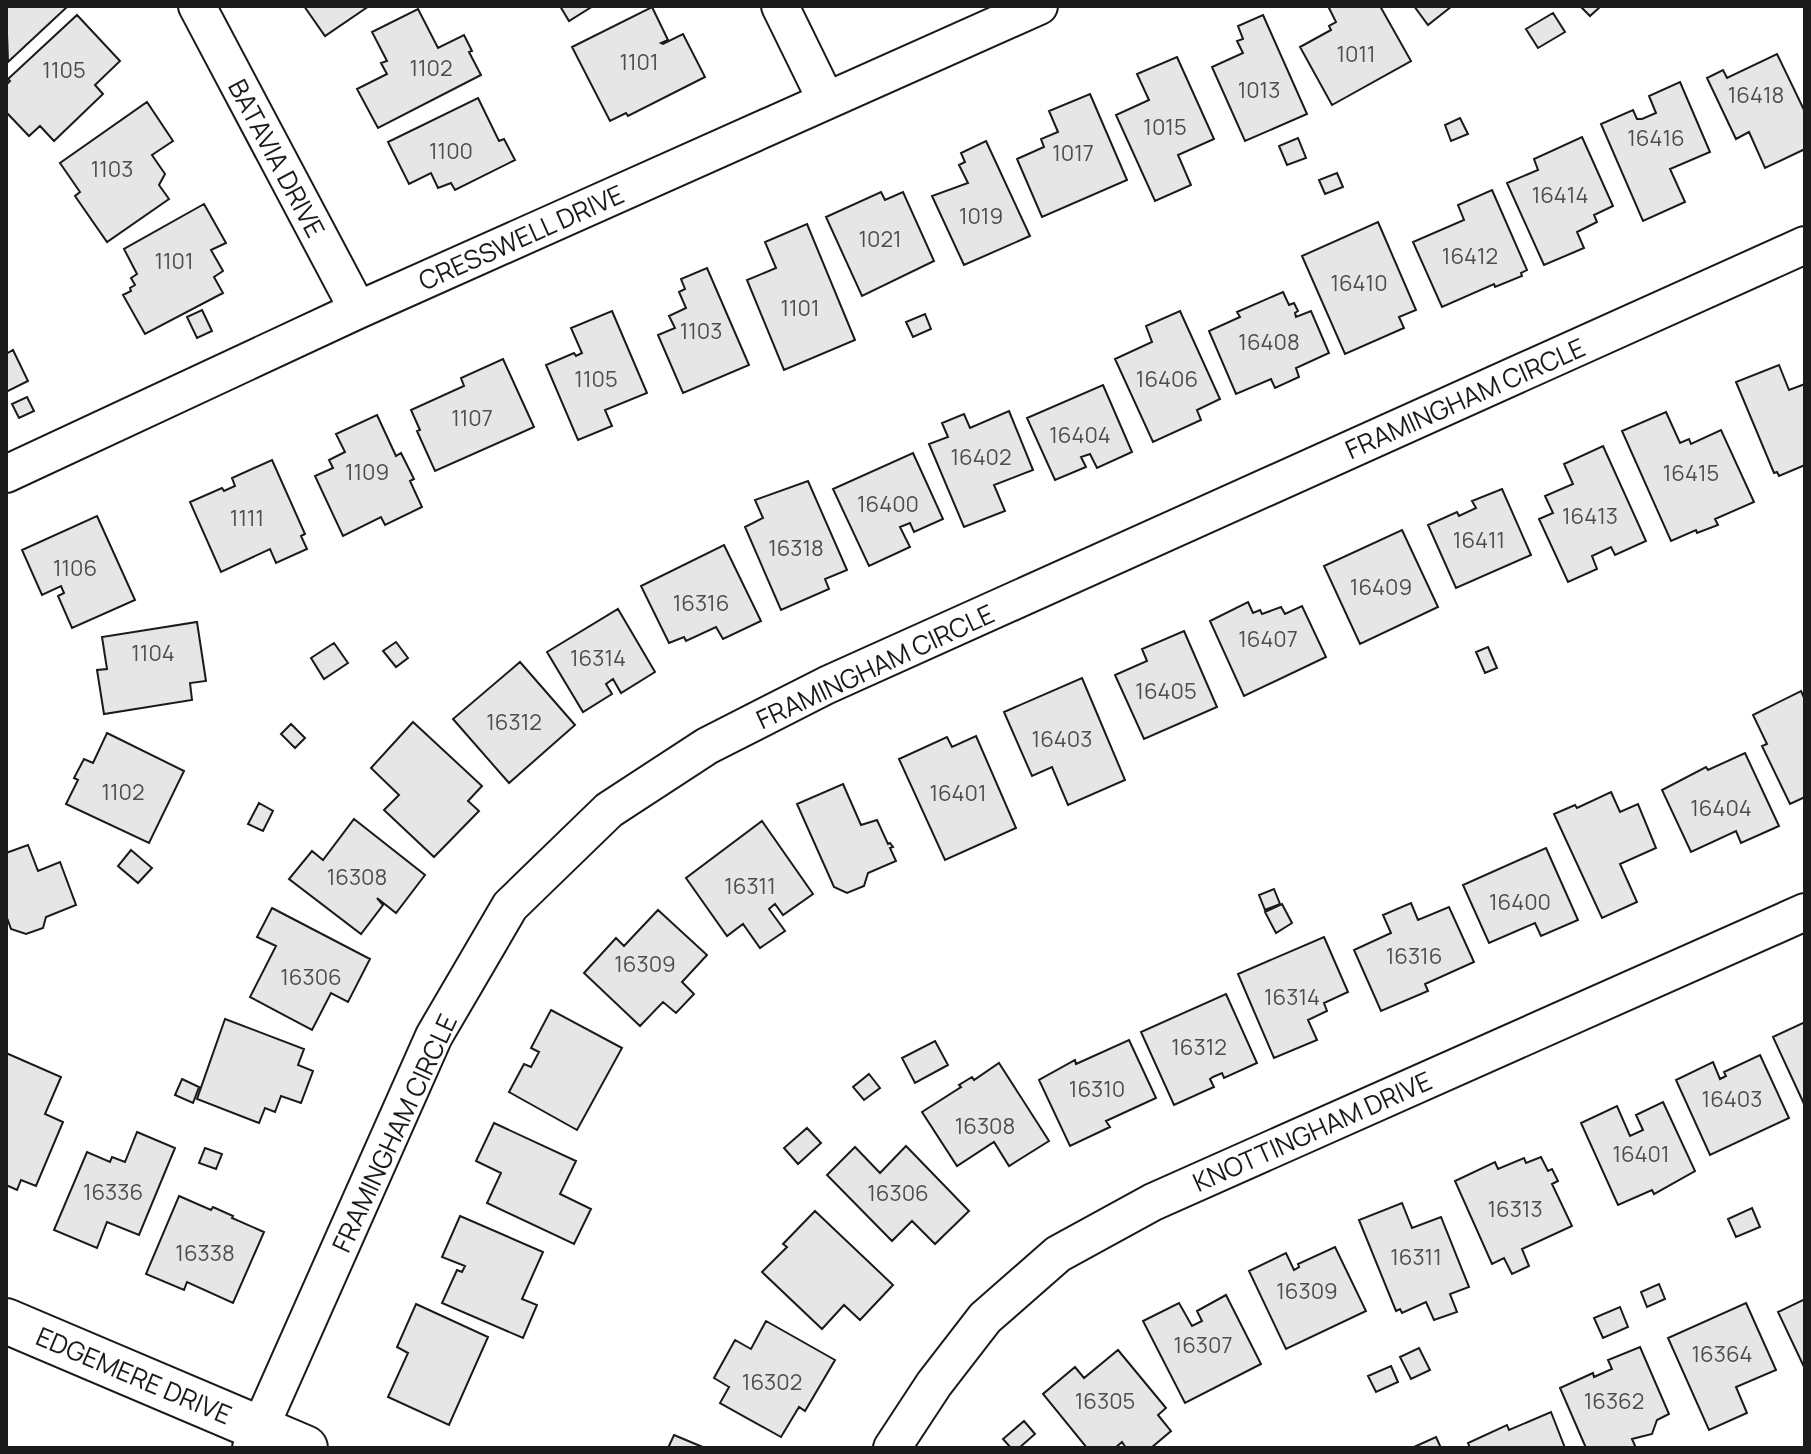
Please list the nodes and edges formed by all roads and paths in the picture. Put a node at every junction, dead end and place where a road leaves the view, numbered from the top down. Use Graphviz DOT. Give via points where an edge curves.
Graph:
graph roads {
  1 [pos="197,6"];
  2 [pos="780,6"];
  3 [pos="1039,6"];
  4 [pos="826,100"];
  5 [pos="1805,245"];
  6 [pos="358,310"];
  7 [pos="6,474"];
  8 [pos="1805,912"];
  9 [pos="6,1321"];
  10 [pos="256,1439"];
  11 [pos="305,1448"];
  12 [pos="892,1448"];
  1 -- 6 [label="street, BATAVIA DRIVE"];
  2 -- 4 [label="street"];
  3 -- 4 [label="street, CRESSWELL DRIVE"];
  4 -- 6 [label="street, CRESSWELL DRIVE"];
  5 -- 10 [label="street, FRAMINGHAM CIRCLE" via="827,685 707,746 609,810 510,906 434,1036"];
  6 -- 7 [label="street, CRESSWELL DRIVE"];
  8 -- 12 [label="street, KNOTTINGHAM DRIVE" via="1153,1202 1058,1254 985,1318"];
  9 -- 10 [label="street, EDGEMERE DRIVE"];
  10 -- 11 [label="street, EDGEMERE DRIVE"];
}
